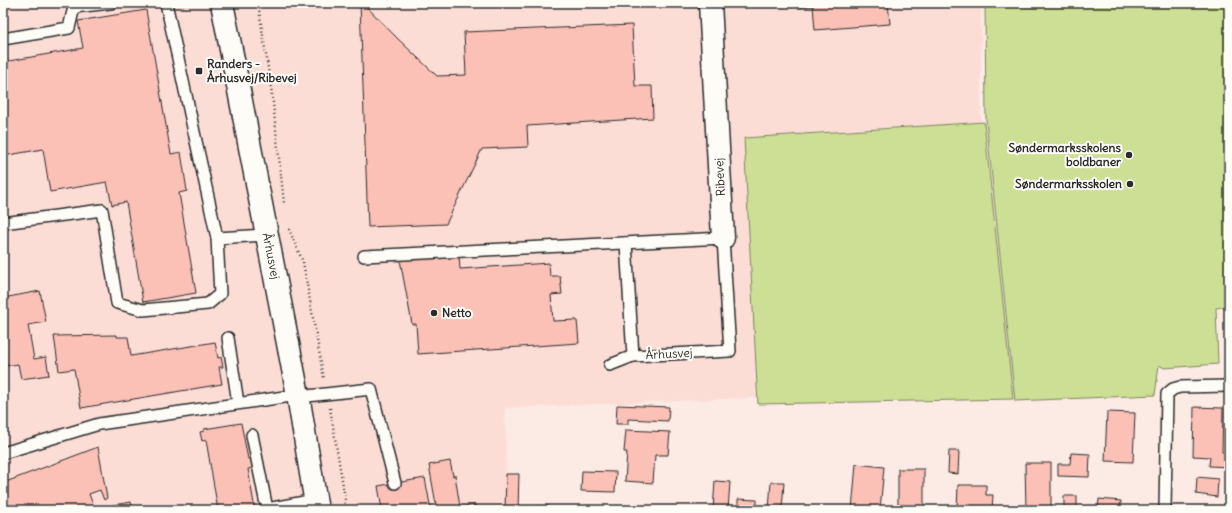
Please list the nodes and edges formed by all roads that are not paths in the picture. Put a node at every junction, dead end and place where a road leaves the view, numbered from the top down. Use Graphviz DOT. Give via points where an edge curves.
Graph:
graph roads {
  1 [pos="111,3"];
  2 [pos="166,3"];
  3 [pos="222,3"];
  4 [pos="710,3"];
  5 [pos="74,5"];
  6 [pos="3,39"];
  7 [pos="3,223"];
  8 [pos="266,235"];
  9 [pos="217,238"];
  10 [pos="723,238"];
  11 [pos="626,243"];
  12 [pos="364,256"];
  13 [pos="228,338"];
  14 [pos="730,351"];
  15 [pos="633,356"];
  16 [pos="610,365"];
  17 [pos="1229,386"];
  18 [pos="298,396"];
  19 [pos="238,403"];
  20 [pos="252,435"];
  21 [pos="3,453"];
  22 [pos="395,483"];
  23 [pos="316,505"];
  24 [pos="1165,510"];
  1 -- 5 [label="lane"];
  2 -- 9 [label="lane"];
  3 -- 8 [label="main road, Århusvej"];
  4 -- 10 [label="main road, Ribevej"];
  5 -- 6 [label="lane" via="69,28"];
  7 -- 9 [label="lane" via="102,210 117,303 143,310 208,304 220,294"];
  8 -- 9 [label="lane"];
  8 -- 18 [label="main road, Århusvej"];
  10 -- 11 [label="lane"];
  10 -- 14 [label="lane, Ribevej"];
  11 -- 12 [label="lane"];
  11 -- 15 [label="lane"];
  13 -- 19 [label="lane"];
  14 -- 15 [label="lane, Århusvej"];
  15 -- 16 [label="lane, Århusvej"];
  17 -- 24 [label="lane" via="1180,387 1167,394"];
  18 -- 19 [label="lane"];
  18 -- 22 [label="lane" via="372,389"];
  18 -- 23 [label="main road, Århusvej"];
  19 -- 21 [label="lane" via="99,424"];
  20 -- 23 [label="lane" via="266,509"];
}
